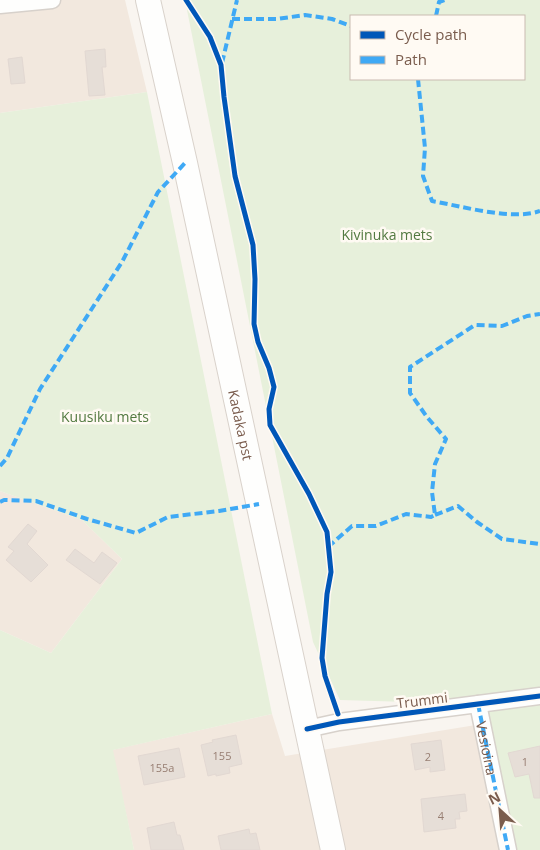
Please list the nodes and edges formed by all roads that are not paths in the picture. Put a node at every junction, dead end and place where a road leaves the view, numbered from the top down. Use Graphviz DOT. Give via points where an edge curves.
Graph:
graph roads {
  1 [pos="52,0"];
  2 [pos="148,0"];
  3 [pos="0,5"];
  4 [pos="540,696"];
  5 [pos="478,704"];
  6 [pos="307,729"];
  7 [pos="333,850"];
  8 [pos="508,850"];
  1 -- 3 [label="street"];
  2 -- 6 [label="main road, Kadaka pst"];
  4 -- 5 [label="street, Trummi"];
  5 -- 6 [label="street, Trummi"];
  5 -- 8 [label="street, Vesioina"];
  6 -- 7 [label="main road, Kadaka pst"];
}
